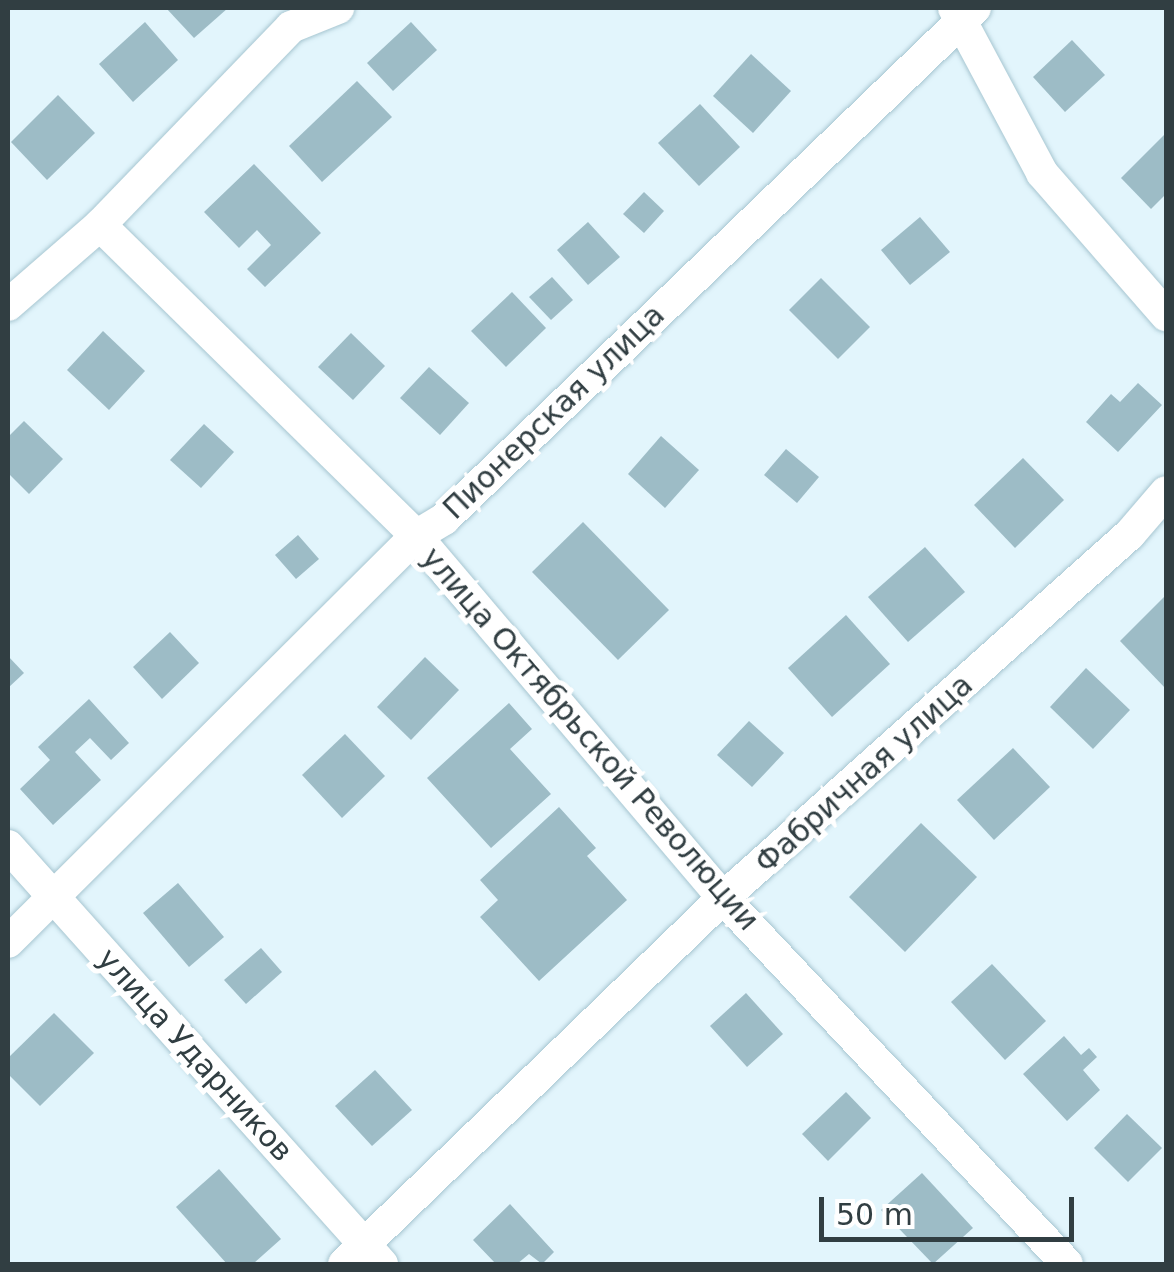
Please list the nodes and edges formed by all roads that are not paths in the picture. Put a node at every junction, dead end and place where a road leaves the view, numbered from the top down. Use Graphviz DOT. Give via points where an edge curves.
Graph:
graph roads {
  1 [pos="338,8"];
  2 [pos="962,12"];
  3 [pos="100,224"];
  4 [pos="8,305"];
  5 [pos="1166,316"];
  6 [pos="1166,492"];
  7 [pos="416,536"];
  8 [pos="8,846"];
  9 [pos="54,895"];
  10 [pos="723,898"];
  11 [pos="8,942"];
  12 [pos="364,1258"];
  13 [pos="1067,1264"];
  1 -- 3 [label="street" via="292,26"];
  2 -- 5 [label="street" via="1042,173"];
  2 -- 7 [label="street, Пионерская улица" via="444,520"];
  3 -- 4 [label="street"];
  3 -- 7 [label="street, улица Октябрьской Революции"];
  6 -- 10 [label="street, Фабричная улица" via="1130,534"];
  7 -- 9 [label="street, Пионерская улица"];
  7 -- 10 [label="street, улица Октябрьской Революции"];
  8 -- 9 [label="street, улица Ударников"];
  9 -- 11 [label="street, Пионерская улица"];
  9 -- 12 [label="street, улица Ударников"];
  10 -- 12 [label="street, Фабричная улица"];
  10 -- 13 [label="street, улица Октябрьской Революции"];
}
